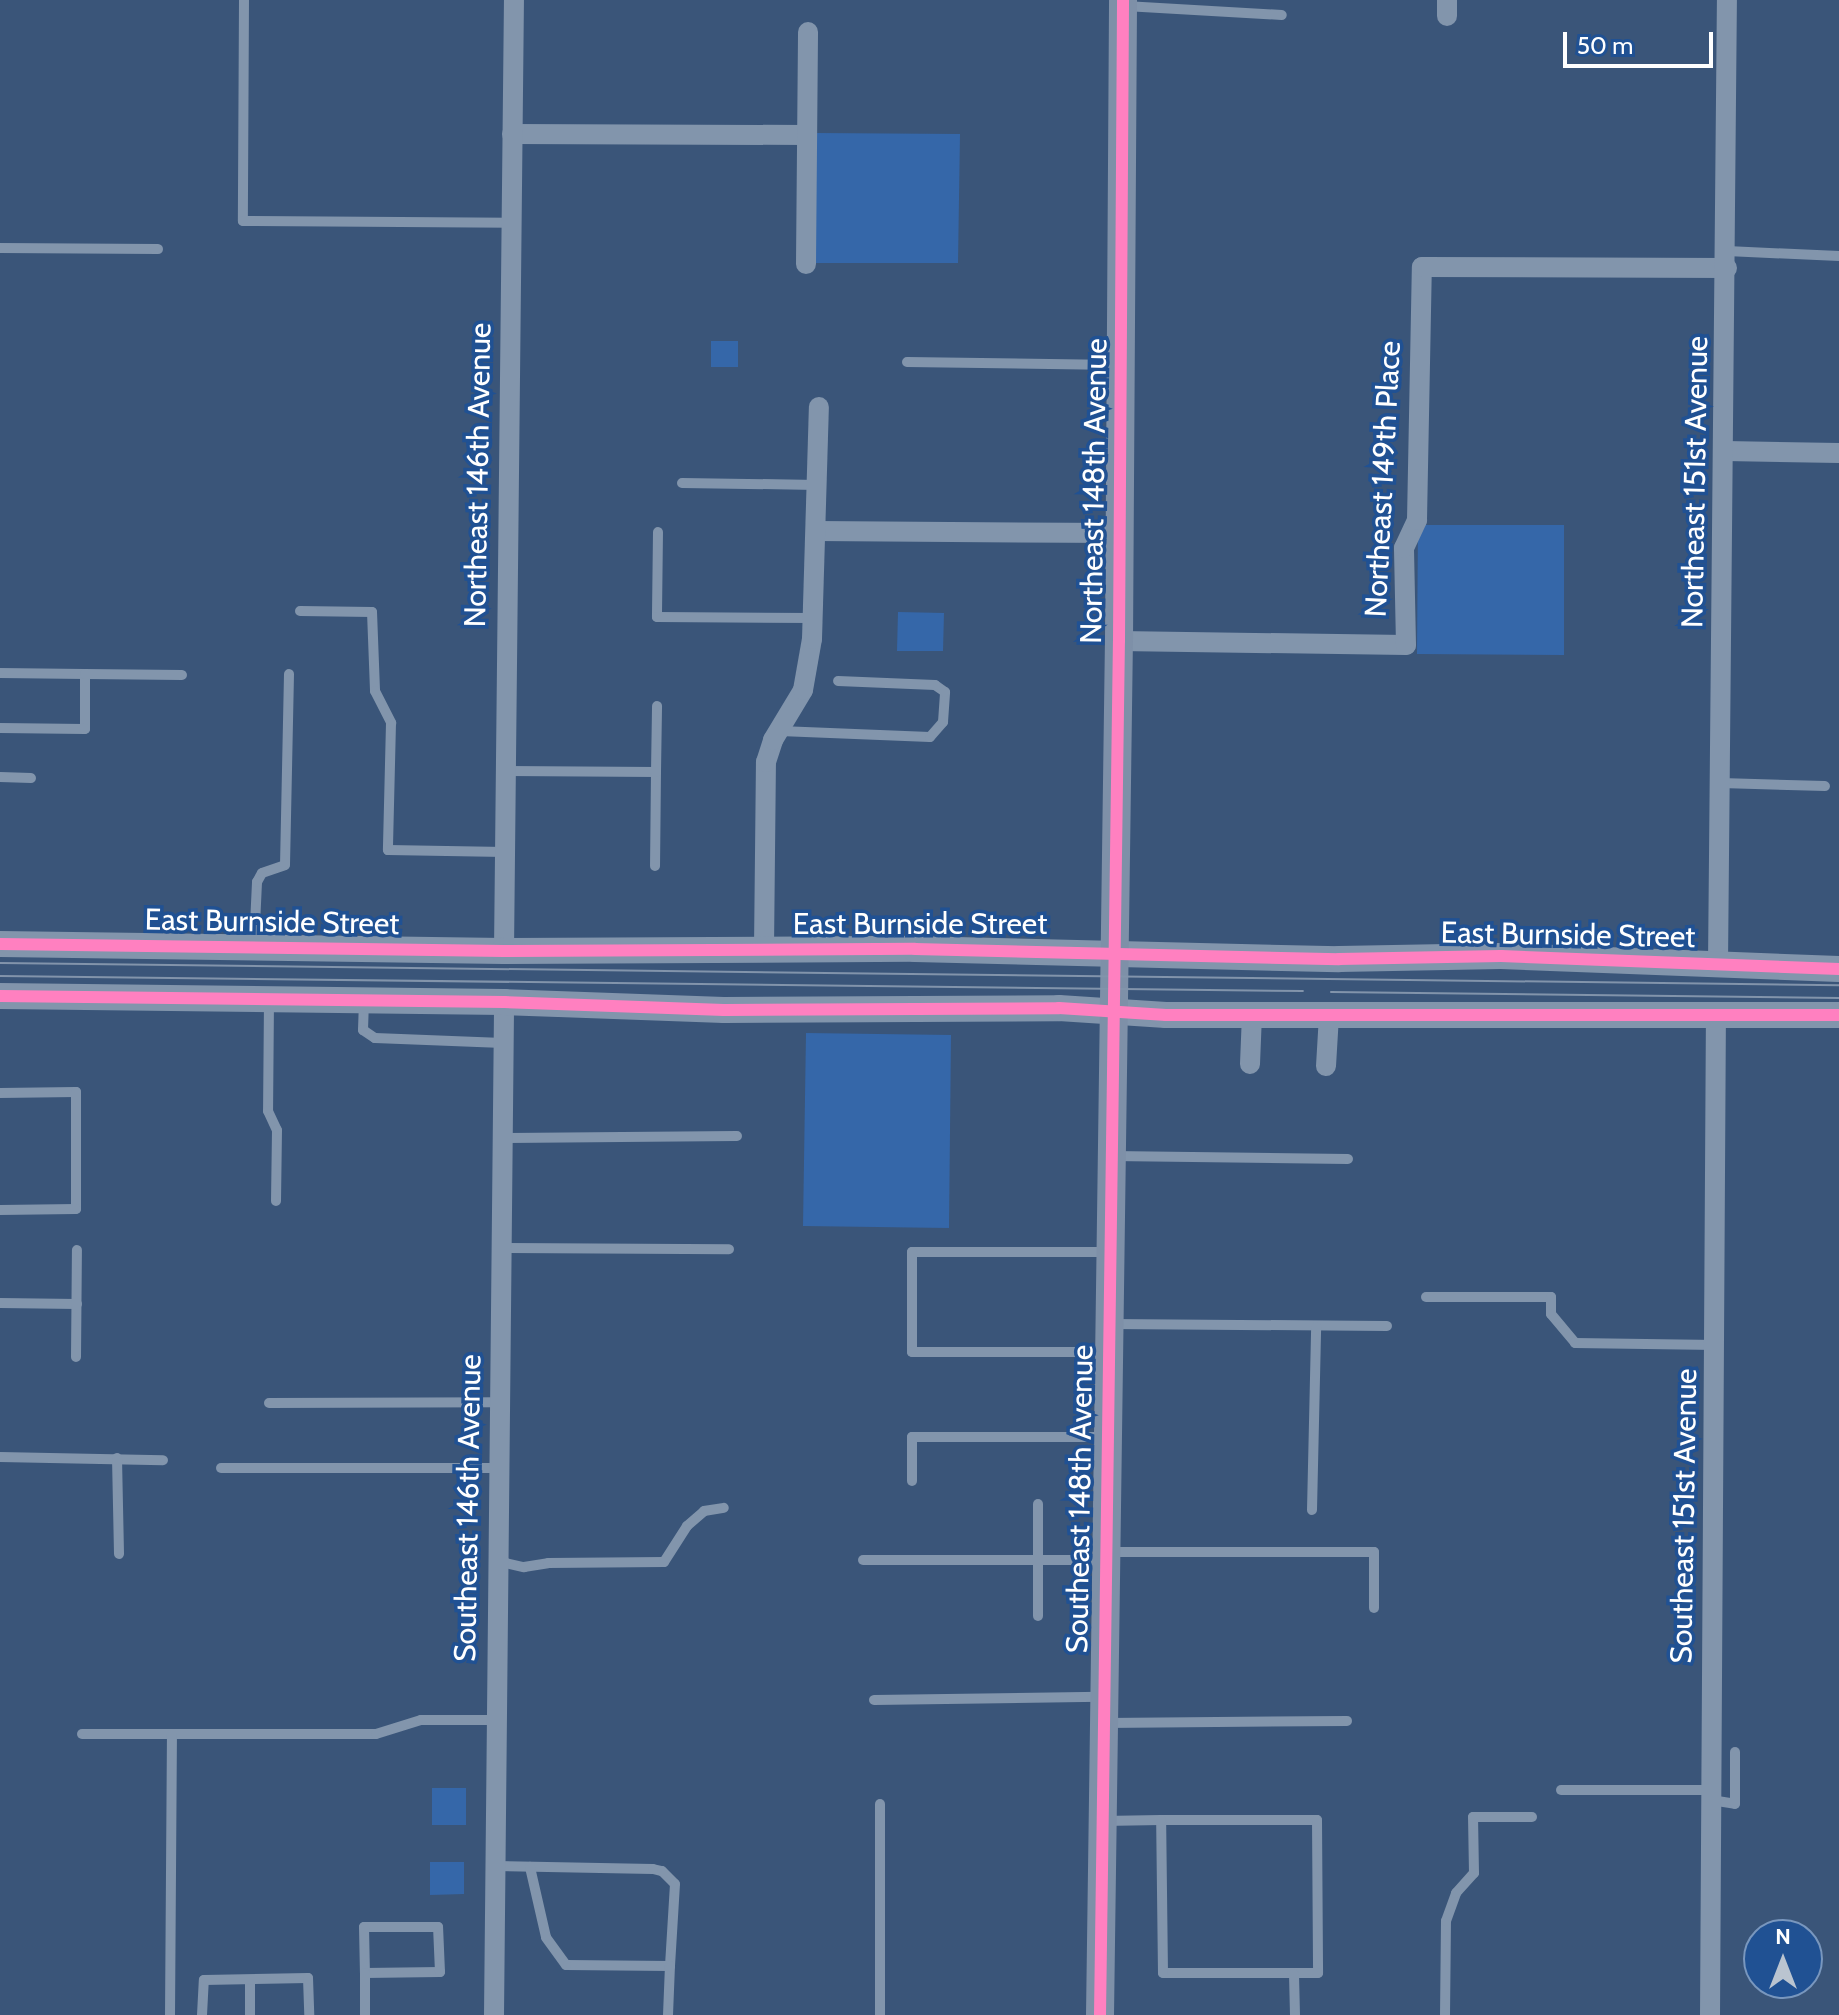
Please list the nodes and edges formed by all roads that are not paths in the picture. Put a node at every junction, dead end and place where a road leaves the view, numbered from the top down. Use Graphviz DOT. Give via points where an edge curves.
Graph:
graph roads {
  1 [pos="244,0"];
  2 [pos="514,0"];
  3 [pos="1727,0"];
  4 [pos="1123,3"];
  5 [pos="1282,15"];
  6 [pos="808,32"];
  7 [pos="512,134"];
  8 [pos="807,135"];
  9 [pos="511,223"];
  10 [pos="0,248"];
  11 [pos="158,249"];
  12 [pos="1839,256"];
  13 [pos="1727,260"];
  14 [pos="806,264"];
  15 [pos="907,362"];
  16 [pos="1121,365"];
  17 [pos="819,407"];
  18 [pos="1725,451"];
  19 [pos="1839,453"];
  20 [pos="682,483"];
  21 [pos="817,485"];
  22 [pos="816,531"];
  23 [pos="658,532"];
  24 [pos="1119,533"];
  25 [pos="300,611"];
  26 [pos="813,618"];
  27 [pos="1119,641"];
  28 [pos="0,673"];
  29 [pos="85,674"];
  30 [pos="289,674"];
  31 [pos="182,675"];
  32 [pos="838,681"];
  33 [pos="657,706"];
  34 [pos="0,728"];
  35 [pos="780,731"];
  36 [pos="506,771"];
  37 [pos="656,772"];
  38 [pos="0,777"];
  39 [pos="31,778"];
  40 [pos="1721,783"];
  41 [pos="1825,786"];
  42 [pos="505,852"];
  43 [pos="655,866"];
  44 [pos="0,944"];
  45 [pos="254,948"];
  46 [pos="764,949"];
  47 [pos="504,951"];
  48 [pos="1114,954"];
  49 [pos="1718,964"];
  50 [pos="1839,969"];
  51 [pos="1113,983"];
  52 [pos="0,996"];
  53 [pos="269,999"];
  54 [pos="364,1001"];
  55 [pos="504,1002"];
  56 [pos="1113,1012"];
  57 [pos="1252,1015"];
  58 [pos="1839,1015"];
  59 [pos="1329,1016"];
  60 [pos="1716,1017"];
  61 [pos="503,1043"];
  62 [pos="1250,1064"];
  63 [pos="1326,1066"];
  64 [pos="0,1093"];
  65 [pos="737,1136"];
  66 [pos="502,1138"];
  67 [pos="1110,1156"];
  68 [pos="1348,1159"];
  69 [pos="276,1201"];
  70 [pos="0,1210"];
  71 [pos="501,1248"];
  72 [pos="729,1249"];
  73 [pos="77,1250"];
  74 [pos="1109,1252"];
  75 [pos="1426,1297"];
  76 [pos="0,1303"];
  77 [pos="77,1304"];
  78 [pos="1108,1324"];
  79 [pos="1387,1326"];
  80 [pos="1316,1327"];
  81 [pos="1716,1345"];
  82 [pos="1107,1352"];
  83 [pos="76,1357"];
  84 [pos="499,1402"];
  85 [pos="269,1403"];
  86 [pos="1106,1437"];
  87 [pos="0,1457"];
  88 [pos="117,1458"];
  89 [pos="163,1460"];
  90 [pos="221,1468"];
  91 [pos="498,1468"];
  92 [pos="912,1481"];
  93 [pos="1038,1504"];
  94 [pos="724,1508"];
  95 [pos="1312,1510"];
  96 [pos="119,1554"];
  97 [pos="1105,1556"];
  98 [pos="1038,1559"];
  99 [pos="863,1560"];
  100 [pos="497,1561"];
  101 [pos="1374,1608"];
  102 [pos="1038,1616"];
  103 [pos="874,1700"];
  104 [pos="1103,1710"];
  105 [pos="495,1720"];
  106 [pos="1347,1721"];
  107 [pos="82,1734"];
  108 [pos="172,1734"];
  109 [pos="1735,1752"];
  110 [pos="1561,1790"];
  111 [pos="1711,1795"];
  112 [pos="880,1804"];
  113 [pos="1532,1817"];
  114 [pos="1161,1820"];
  115 [pos="1102,1821"];
  116 [pos="494,1866"];
  117 [pos="530,1867"];
  118 [pos="670,1966"];
  119 [pos="365,1973"];
  120 [pos="1294,1974"];
  121 [pos="250,1980"];
  122 [pos="170,2015"];
  123 [pos="202,2015"];
  124 [pos="250,2015"];
  125 [pos="309,2015"];
  126 [pos="365,2015"];
  127 [pos="494,2015"];
  128 [pos="668,2015"];
  129 [pos="880,2015"];
  130 [pos="1100,2015"];
  131 [pos="1295,2015"];
  132 [pos="1445,2015"];
  133 [pos="1710,2015"];
  1 -- 9 [label="lane" via="243,221"];
  2 -- 7 [label="street, Northeast 146th Avenue"];
  3 -- 13 [label="street, Northeast 151st Avenue"];
  4 -- 5 [label="lane"];
  4 -- 16 [label="main road, Northeast 148th Avenue"];
  6 -- 8 [label="street"];
  7 -- 8 [label="street"];
  7 -- 9 [label="street, Northeast 146th Avenue"];
  8 -- 14 [label="street"];
  9 -- 36 [label="street, Northeast 146th Avenue"];
  10 -- 11 [label="lane"];
  12 -- 13 [label="lane"];
  13 -- 18 [label="street, Northeast 151st Avenue"];
  13 -- 27 [label="street, Northeast 149th Place" via="1422,267 1417,520 1404,548 1406,645"];
  15 -- 16 [label="lane"];
  16 -- 24 [label="main road, Northeast 148th Avenue"];
  17 -- 21 [label="street"];
  18 -- 19 [label="street"];
  18 -- 40 [label="street, Northeast 151st Avenue"];
  20 -- 21 [label="lane"];
  21 -- 22 [label="street"];
  22 -- 24 [label="street"];
  22 -- 26 [label="street"];
  23 -- 26 [label="lane" via="657,617"];
  24 -- 27 [label="main road, Northeast 148th Avenue"];
  25 -- 42 [label="lane" via="372,612 375,691 391,723 388,850"];
  26 -- 35 [label="street" via="803,690"];
  27 -- 48 [label="main road, Northeast 148th Avenue"];
  28 -- 29 [label="lane"];
  29 -- 31 [label="lane"];
  29 -- 34 [label="lane" via="85,729"];
  30 -- 45 [label="lane" via="285,865 262,873 257,882"];
  32 -- 35 [label="lane" via="935,685 945,692 943,722 930,737"];
  33 -- 37 [label="lane"];
  35 -- 46 [label="street" via="766,762"];
  36 -- 37 [label="lane"];
  36 -- 42 [label="street, Northeast 146th Avenue"];
  37 -- 43 [label="lane"];
  38 -- 39 [label="lane"];
  40 -- 41 [label="lane"];
  40 -- 49 [label="street, Northeast 151st Avenue"];
  42 -- 47 [label="street, Northeast 146th Avenue"];
  44 -- 45 [label="street, East Burnside Street"];
  45 -- 47 [label="street, East Burnside Street"];
  46 -- 47 [label="street, East Burnside Street"];
  46 -- 48 [label="street, East Burnside Street"];
  48 -- 49 [label="street, East Burnside Street" via="1501,956"];
  48 -- 51 [label="main road, Northeast 148th Avenue"];
  49 -- 50 [label="street, East Burnside Street"];
  51 -- 56 [label="main road, Southeast 148th Avenue"];
  52 -- 53 [label="street"];
  53 -- 54 [label="street"];
  53 -- 69 [label="lane" via="268,1111 277,1130"];
  54 -- 55 [label="street"];
  54 -- 61 [label="lane" via="363,1030 375,1038"];
  55 -- 56 [label="street" via="724,1010"];
  55 -- 61 [label="street, Southeast 146th Avenue"];
  56 -- 57 [label="street"];
  56 -- 67 [label="main road, Southeast 148th Avenue"];
  57 -- 59 [label="street"];
  57 -- 62 [label="street"];
  58 -- 60 [label="street"];
  59 -- 60 [label="street"];
  59 -- 63 [label="street"];
  60 -- 81 [label="street, Southeast 151st Avenue"];
  61 -- 66 [label="street, Southeast 146th Avenue"];
  64 -- 70 [label="lane" via="76,1092 76,1209"];
  65 -- 66 [label="lane"];
  66 -- 71 [label="street, Southeast 146th Avenue"];
  67 -- 68 [label="lane"];
  67 -- 74 [label="main road, Southeast 148th Avenue"];
  71 -- 72 [label="lane"];
  71 -- 84 [label="street, Southeast 146th Avenue"];
  73 -- 77 [label="lane"];
  74 -- 78 [label="main road, Southeast 148th Avenue"];
  74 -- 82 [label="lane" via="912,1252 912,1352"];
  75 -- 81 [label="lane" via="1551,1297 1551,1314 1575,1343"];
  76 -- 77 [label="lane"];
  77 -- 83 [label="lane"];
  78 -- 80 [label="lane"];
  78 -- 82 [label="main road, Southeast 148th Avenue"];
  79 -- 80 [label="lane"];
  80 -- 95 [label="lane"];
  81 -- 111 [label="street, Southeast 151st Avenue"];
  82 -- 86 [label="main road, Southeast 148th Avenue"];
  84 -- 85 [label="lane"];
  84 -- 91 [label="street, Southeast 146th Avenue"];
  86 -- 92 [label="lane" via="912,1437"];
  86 -- 97 [label="main road, Southeast 148th Avenue"];
  87 -- 88 [label="lane"];
  88 -- 89 [label="lane"];
  88 -- 96 [label="lane"];
  90 -- 91 [label="lane"];
  91 -- 100 [label="street, Southeast 146th Avenue"];
  93 -- 98 [label="lane"];
  94 -- 100 [label="lane" via="704,1511 687,1526 664,1562 524,1567"];
  97 -- 98 [label="lane"];
  97 -- 101 [label="lane" via="1374,1552"];
  97 -- 104 [label="main road, Southeast 148th Avenue"];
  98 -- 99 [label="lane"];
  98 -- 102 [label="lane"];
  100 -- 105 [label="street, Southeast 146th Avenue"];
  103 -- 104 [label="lane"];
  104 -- 106 [label="lane"];
  104 -- 115 [label="main road, Southeast 148th Avenue"];
  105 -- 108 [label="lane" via="421,1720 376,1734"];
  105 -- 116 [label="street, Southeast 146th Avenue"];
  107 -- 108 [label="lane"];
  108 -- 122 [label="lane"];
  109 -- 111 [label="lane" via="1735,1804"];
  110 -- 111 [label="lane"];
  111 -- 133 [label="street, Southeast 151st Avenue"];
  112 -- 129 [label="lane"];
  113 -- 132 [label="lane" via="1473,1817 1474,1873 1456,1893 1446,1921"];
  114 -- 115 [label="lane"];
  114 -- 120 [label="lane" via="1163,1973"];
  114 -- 120 [label="lane" via="1317,1820 1318,1973"];
  115 -- 130 [label="main road, Southeast 148th Avenue"];
  116 -- 117 [label="lane"];
  116 -- 127 [label="street, Southeast 146th Avenue"];
  117 -- 118 [label="lane" via="546,1937 566,1965"];
  117 -- 118 [label="lane" via="653,1869 668,1875 675,1884"];
  118 -- 128 [label="lane"];
  119 -- 119 [label="lane" via="364,1927 438,1927 440,1972"];
  119 -- 126 [label="lane"];
  120 -- 131 [label="lane"];
  121 -- 123 [label="lane" via="204,1980"];
  121 -- 124 [label="lane"];
  121 -- 125 [label="lane" via="308,1978"];
}
